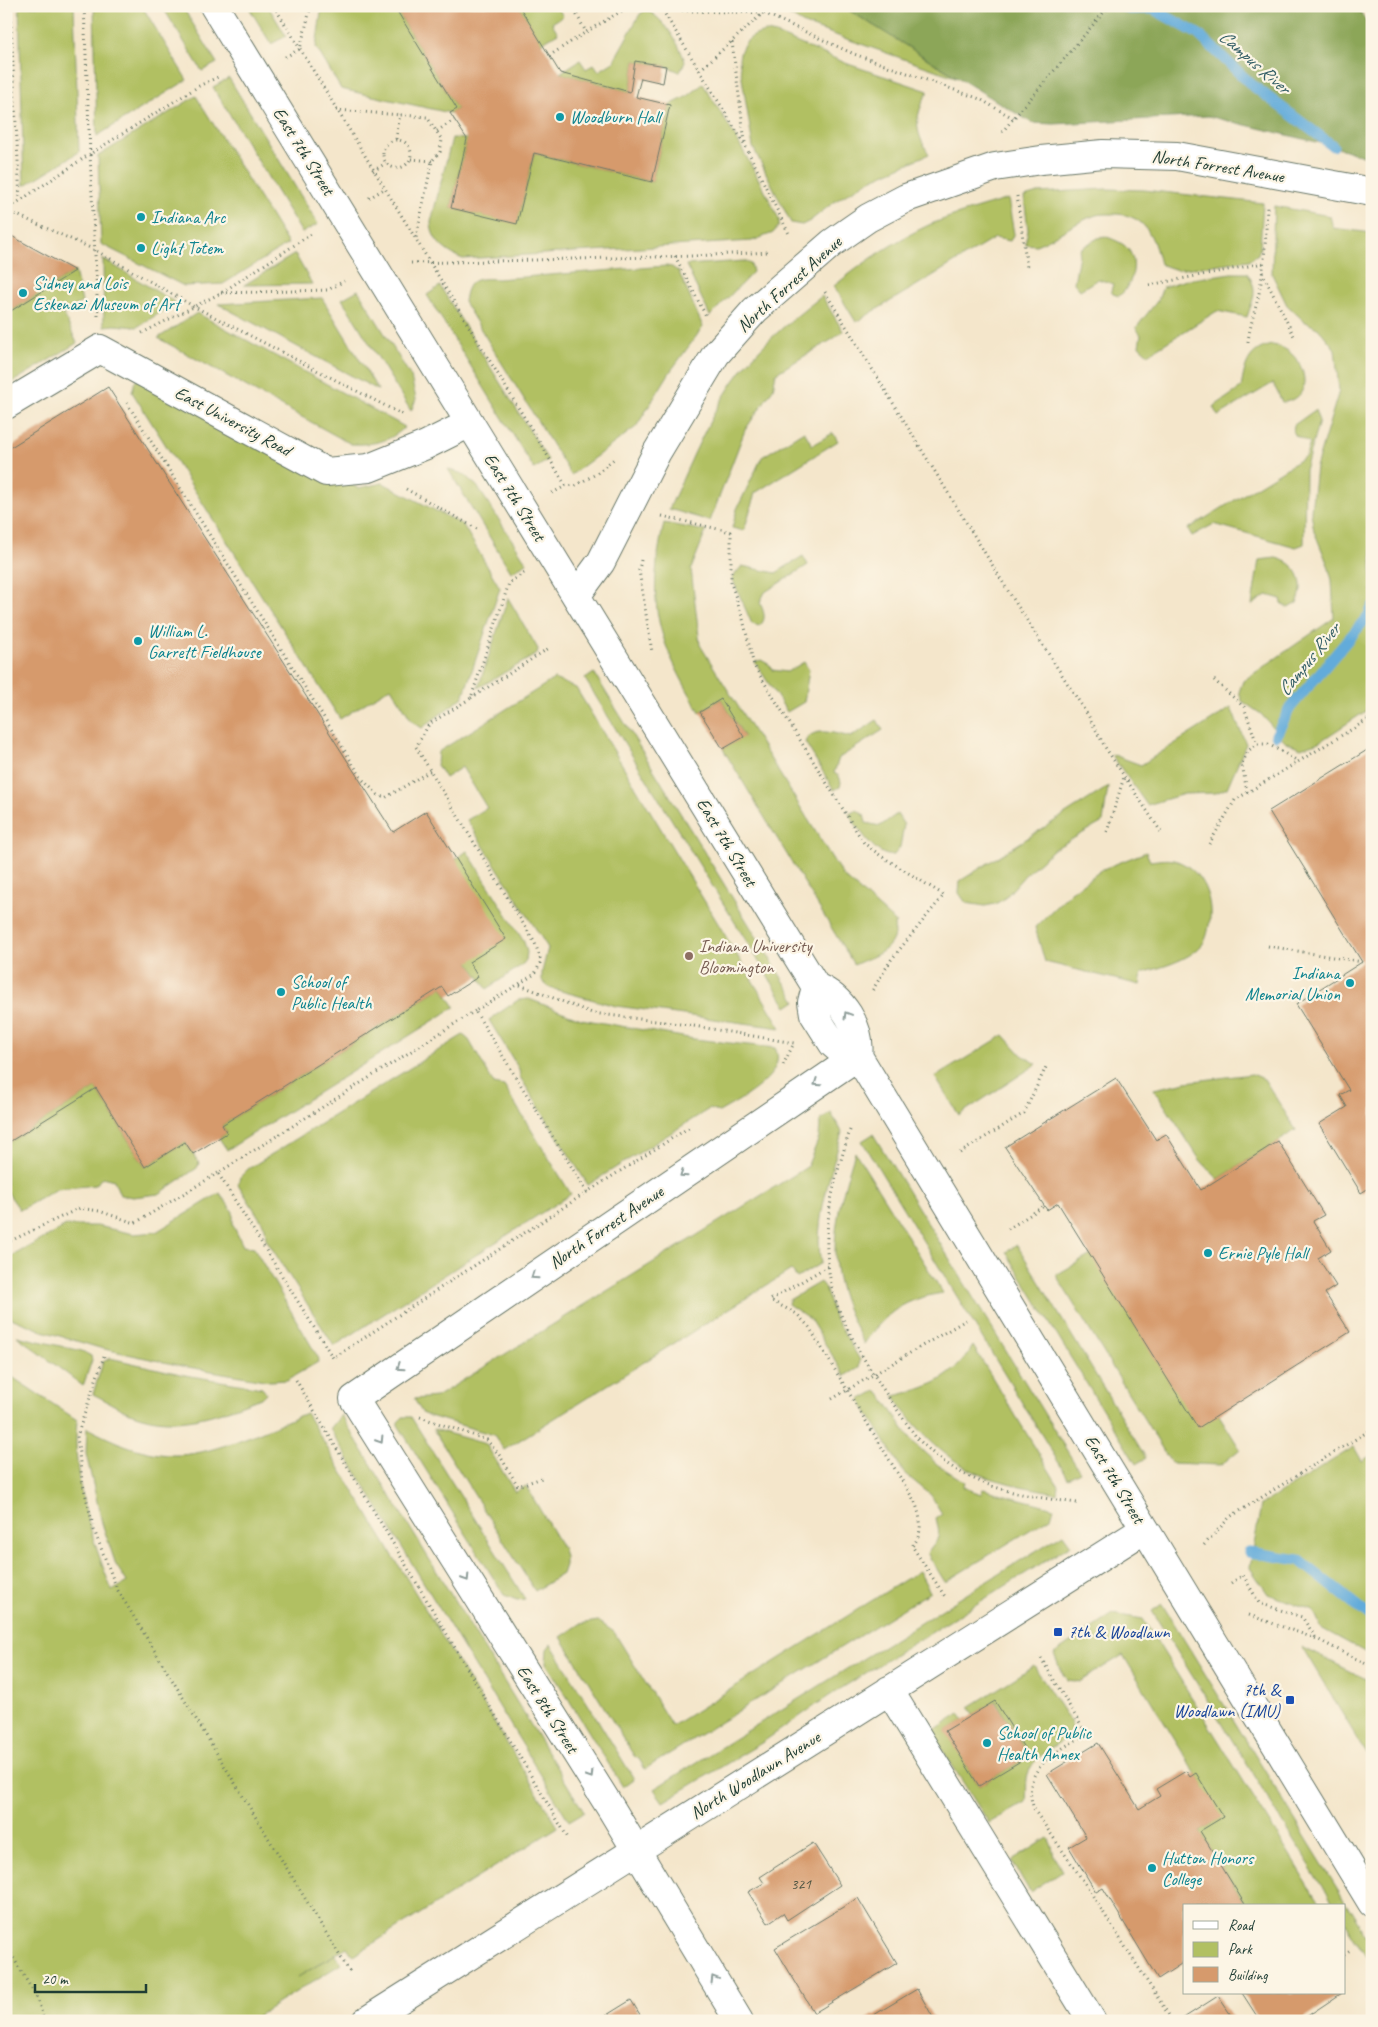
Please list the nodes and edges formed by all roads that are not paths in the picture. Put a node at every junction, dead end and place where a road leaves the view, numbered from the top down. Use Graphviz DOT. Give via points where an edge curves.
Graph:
graph roads {
  1 [pos="214,6"];
  2 [pos="1372,192"];
  3 [pos="6,405"];
  4 [pos="470,423"];
  5 [pos="576,596"];
  6 [pos="858,1056"];
  7 [pos="354,1399"];
  8 [pos="1145,1529"];
  9 [pos="889,1690"];
  10 [pos="636,1850"];
  11 [pos="1372,1902"];
  12 [pos="383,2016"];
  13 [pos="739,2021"];
  14 [pos="1092,2021"];
  1 -- 4 [label="street, East 7th Street"];
  2 -- 5 [label="street, North Forrest Avenue" via="1177,156 1104,154 995,167 906,198 868,218 832,243 800,253 716,354 657,452 601,562"];
  3 -- 4 [label="street, East University Road" via="100,350 326,472 369,468 426,446"];
  4 -- 5 [label="street, East 7th Street"];
  5 -- 6 [label="street, East 7th Street" via="816,987 832,995 845,1012 859,1039"];
  6 -- 7 [label="street, North Forrest Avenue, one-way"];
  6 -- 8 [label="street, East 7th Street"];
  7 -- 10 [label="street, East 8th Street, one-way"];
  8 -- 9 [label="street, North Woodlawn Avenue"];
  8 -- 11 [label="street, East 7th Street"];
  9 -- 10 [label="street, North Woodlawn Avenue"];
  9 -- 14 [label="street"];
  10 -- 12 [label="street, North Woodlawn Avenue"];
  13 -- 10 [label="street, East 8th Street, one-way"];
}
